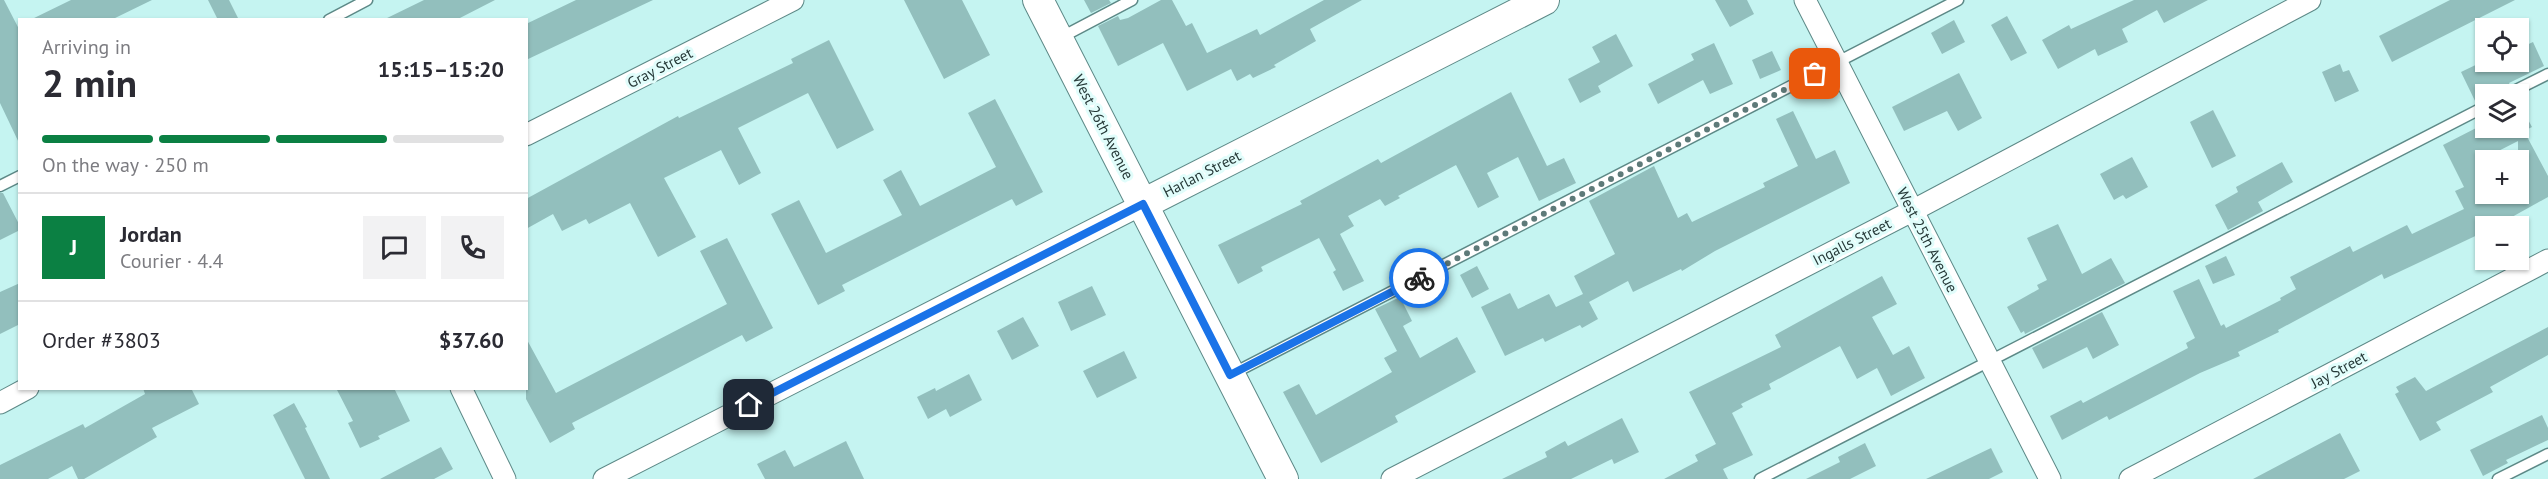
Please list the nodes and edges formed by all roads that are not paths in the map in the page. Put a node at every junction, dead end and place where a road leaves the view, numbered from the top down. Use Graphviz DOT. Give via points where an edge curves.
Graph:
graph roads {
  1 [pos="367,0"];
  2 [pos="793,0"];
  3 [pos="1038,0"];
  4 [pos="1132,0"];
  5 [pos="1544,0"];
  6 [pos="1805,0"];
  7 [pos="1958,0"];
  8 [pos="2310,0"];
  9 [pos="333,18"];
  10 [pos="1058,39"];
  11 [pos="1837,63"];
  12 [pos="2548,74"];
  13 [pos="2528,84"];
  14 [pos="2475,112"];
  15 [pos="528,134"];
  16 [pos="18,177"];
  17 [pos="0,186"];
  18 [pos="1143,204"];
  19 [pos="1912,211"];
  20 [pos="2548,260"];
  21 [pos="1989,362"];
  22 [pos="1230,375"];
  23 [pos="24,390"];
  24 [pos="462,390"];
  25 [pos="0,403"];
  26 [pos="2548,454"];
  27 [pos="505,479"];
  28 [pos="604,479"];
  29 [pos="1283,479"];
  30 [pos="1392,479"];
  31 [pos="1760,479"];
  32 [pos="2050,479"];
  33 [pos="2130,479"];
  34 [pos="2498,479"];
  1 -- 9 [label="lane"];
  2 -- 15 [label="street, Gray Street"];
  3 -- 10 [label="street, West 26th Avenue"];
  4 -- 10 [label="lane"];
  5 -- 18 [label="street, Harlan Street"];
  6 -- 11 [label="street, West 25th Avenue"];
  7 -- 11 [label="lane"];
  8 -- 19 [label="street, Ingalls Street"];
  10 -- 18 [label="street, West 26th Avenue"];
  11 -- 19 [label="street, West 25th Avenue"];
  11 -- 22 [label="lane"];
  12 -- 13 [label="lane"];
  14 -- 21 [label="lane"];
  16 -- 17 [label="lane"];
  18 -- 22 [label="street, West 26th Avenue"];
  18 -- 28 [label="street, Harlan Street"];
  19 -- 21 [label="street, West 25th Avenue"];
  19 -- 30 [label="street, Ingalls Street"];
  20 -- 33 [label="street, Jay Street"];
  21 -- 31 [label="lane"];
  21 -- 32 [label="street, West 25th Avenue"];
  22 -- 29 [label="street, West 26th Avenue"];
  23 -- 25 [label="street"];
  24 -- 27 [label="street"];
  26 -- 34 [label="lane"];
}
